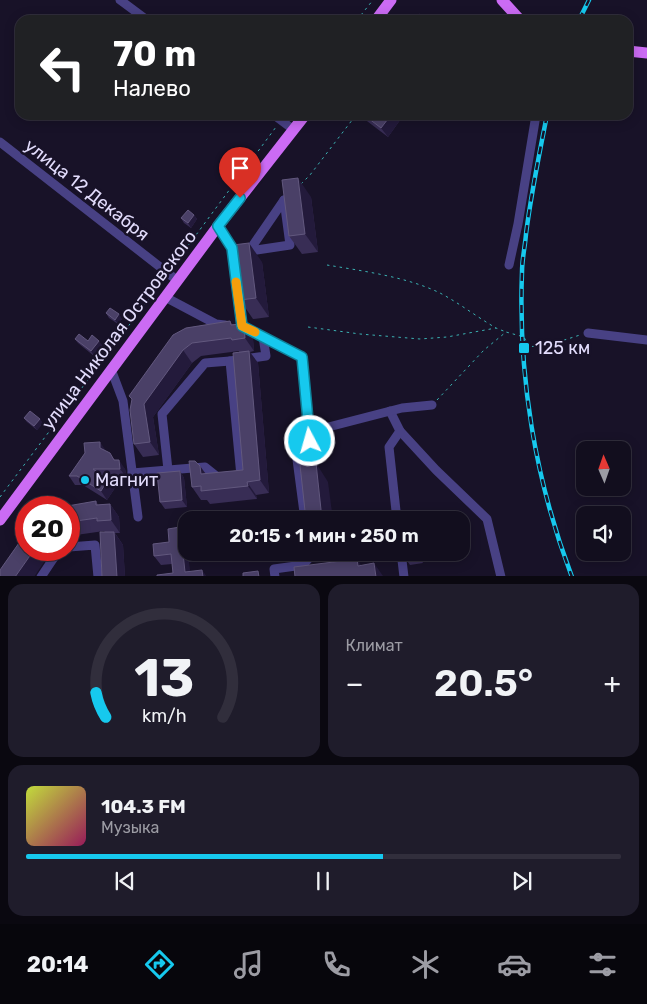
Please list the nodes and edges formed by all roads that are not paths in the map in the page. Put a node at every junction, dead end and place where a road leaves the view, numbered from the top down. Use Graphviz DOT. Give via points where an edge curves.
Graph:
graph roads {
  1 [pos="120,0"];
  2 [pos="391,0"];
  3 [pos="502,0"];
  4 [pos="140,15"];
  5 [pos="380,15"];
  6 [pos="516,15"];
  7 [pos="633,52"];
  8 [pos="647,53"];
  9 [pos="282,120"];
  10 [pos="301,120"];
  11 [pos="535,120"];
  12 [pos="294,130"];
  13 [pos="0,142"];
  14 [pos="218,226"];
  15 [pos="249,251"];
  16 [pos="232,254"];
  17 [pos="509,265"];
  18 [pos="178,281"];
  19 [pos="166,297"];
  20 [pos="242,326"];
  21 [pos="588,333"];
  22 [pos="263,337"];
  23 [pos="647,340"];
  24 [pos="230,361"];
  25 [pos="111,370"];
  26 [pos="432,405"];
  27 [pos="390,411"];
  28 [pos="400,430"];
  29 [pos="309,432"];
  30 [pos="168,470"];
  31 [pos="132,473"];
  32 [pos="304,511"];
  33 [pos="396,511"];
  34 [pos="138,517"];
  35 [pos="1,518"];
  36 [pos="80,546"];
  37 [pos="51,561"];
  38 [pos="307,561"];
  39 [pos="402,561"];
  40 [pos="41,576"];
  41 [pos="98,576"];
  42 [pos="275,576"];
  43 [pos="404,576"];
  44 [pos="501,576"];
  1 -- 4 [label="street"];
  2 -- 5 [label="main road"];
  3 -- 6 [label="main road"];
  7 -- 8 [label="main road"];
  9 -- 12 [label="street"];
  10 -- 12 [label="main road, улица Николая Островского"];
  11 -- 17 [label="street"];
  12 -- 14 [label="main road, улица Николая Островского"];
  13 -- 18 [label="street, улица 12 Декабря"];
  14 -- 16 [label="street" via="232,248"];
  14 -- 18 [label="main road, улица Николая Островского"];
  15 -- 15 [label="street" via="290,245 284,200 264,229"];
  15 -- 16 [label="street"];
  16 -- 20 [label="street"];
  18 -- 19 [label="main road, улица Николая Островского"];
  19 -- 20 [label="street" via="216,324"];
  19 -- 25 [label="main road, улица Николая Островского"];
  20 -- 22 [label="street"];
  21 -- 23 [label="street"];
  22 -- 24 [label="street" via="266,356"];
  22 -- 29 [label="street" via="302,357"];
  24 -- 30 [label="street" via="205,363 162,414"];
  24 -- 30 [label="street" via="242,476 219,479 205,467"];
  25 -- 31 [label="street" via="123,401"];
  25 -- 35 [label="main road, улица Николая Островского"];
  26 -- 27 [label="street"];
  27 -- 28 [label="street"];
  27 -- 29 [label="street"];
  28 -- 33 [label="street" via="389,447"];
  28 -- 44 [label="street" via="436,470 488,519"];
  29 -- 32 [label="street" via="310,441 296,452"];
  30 -- 31 [label="street"];
  31 -- 34 [label="street"];
  36 -- 41 [label="street" via="95,545"];
  37 -- 40 [label="street"];
  38 -- 42 [label="street" via="303,565 274,568"];
  39 -- 43 [label="street"];
}
